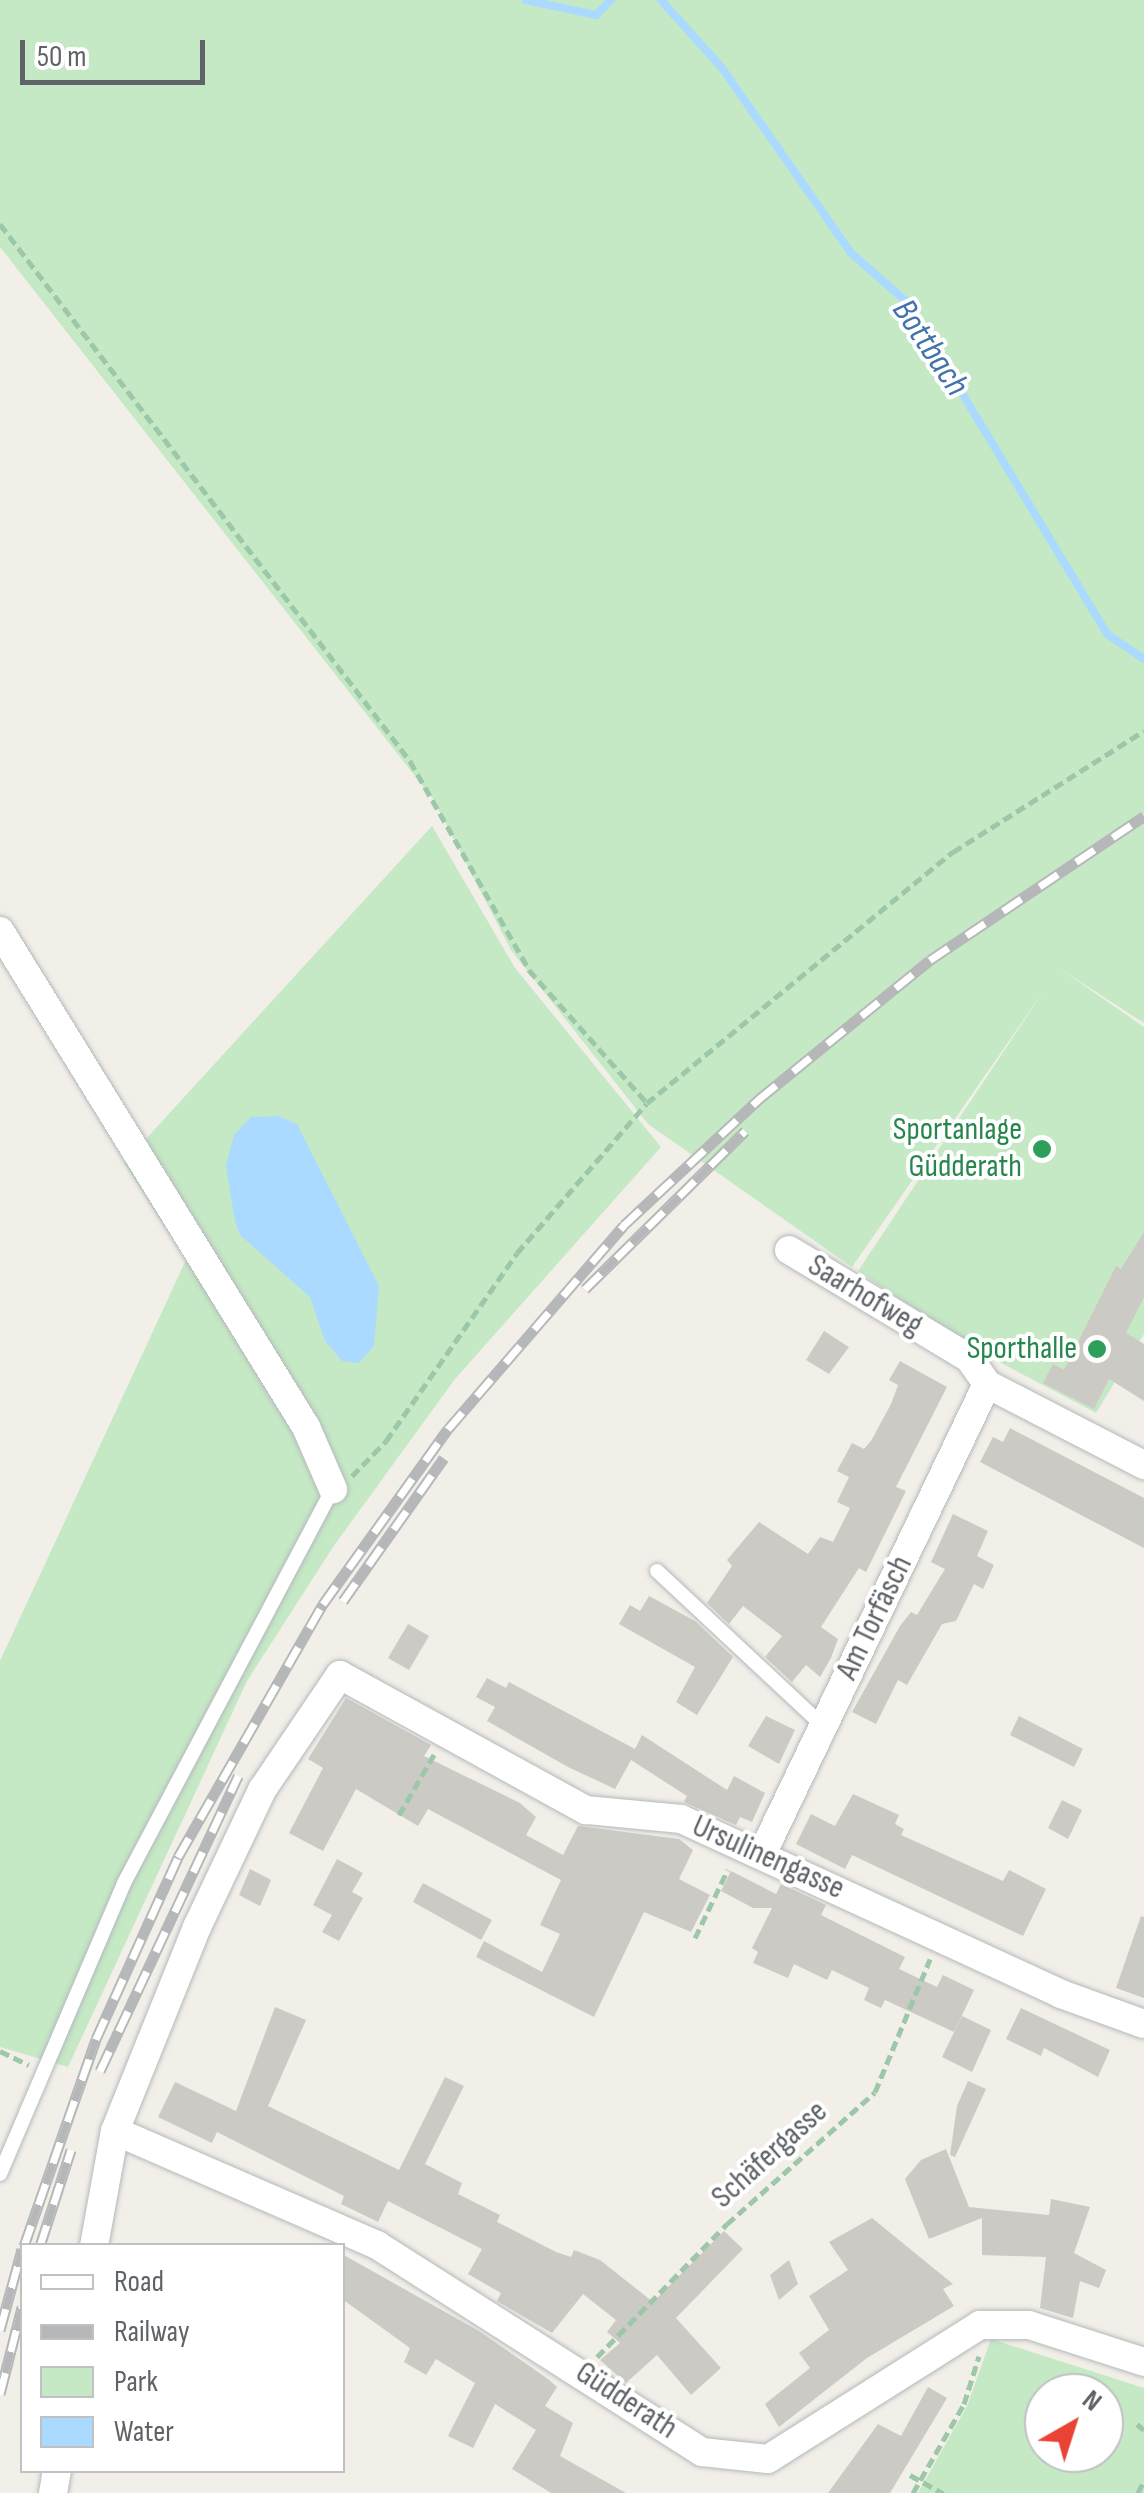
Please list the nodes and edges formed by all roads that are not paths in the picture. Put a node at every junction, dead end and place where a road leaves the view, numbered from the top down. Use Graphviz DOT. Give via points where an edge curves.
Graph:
graph roads {
  1 [pos="0,931"];
  2 [pos="789,1250"];
  3 [pos="987,1384"];
  4 [pos="1144,1464"];
  5 [pos="334,1489"];
  6 [pos="657,1572"];
  7 [pos="823,1726"];
  8 [pos="752,1847"];
  9 [pos="1144,2024"];
  10 [pos="115,2131"];
  11 [pos="0,2174"];
  12 [pos="95,2243"];
  13 [pos="1144,2362"];
  1 -- 5 [label="street" via="306,1427"];
  2 -- 3 [label="street, Saarhofweg" via="969,1358"];
  3 -- 4 [label="street, Saarhofweg"];
  3 -- 7 [label="street, Am Torfäsch"];
  5 -- 11 [label="lane" via="124,1884"];
  6 -- 7 [label="lane"];
  7 -- 8 [label="street, Am Torfäsch"];
  8 -- 9 [label="street, Ursulinengasse" via="1060,1994"];
  8 -- 10 [label="street, Ursulinengasse" via="682,1819 586,1810 340,1675 262,1790 197,1927"];
  10 -- 12 [label="street"];
  10 -- 13 [label="street, Güdderath" via="377,2245 702,2452 768,2459 989,2325 1029,2325"];
}
